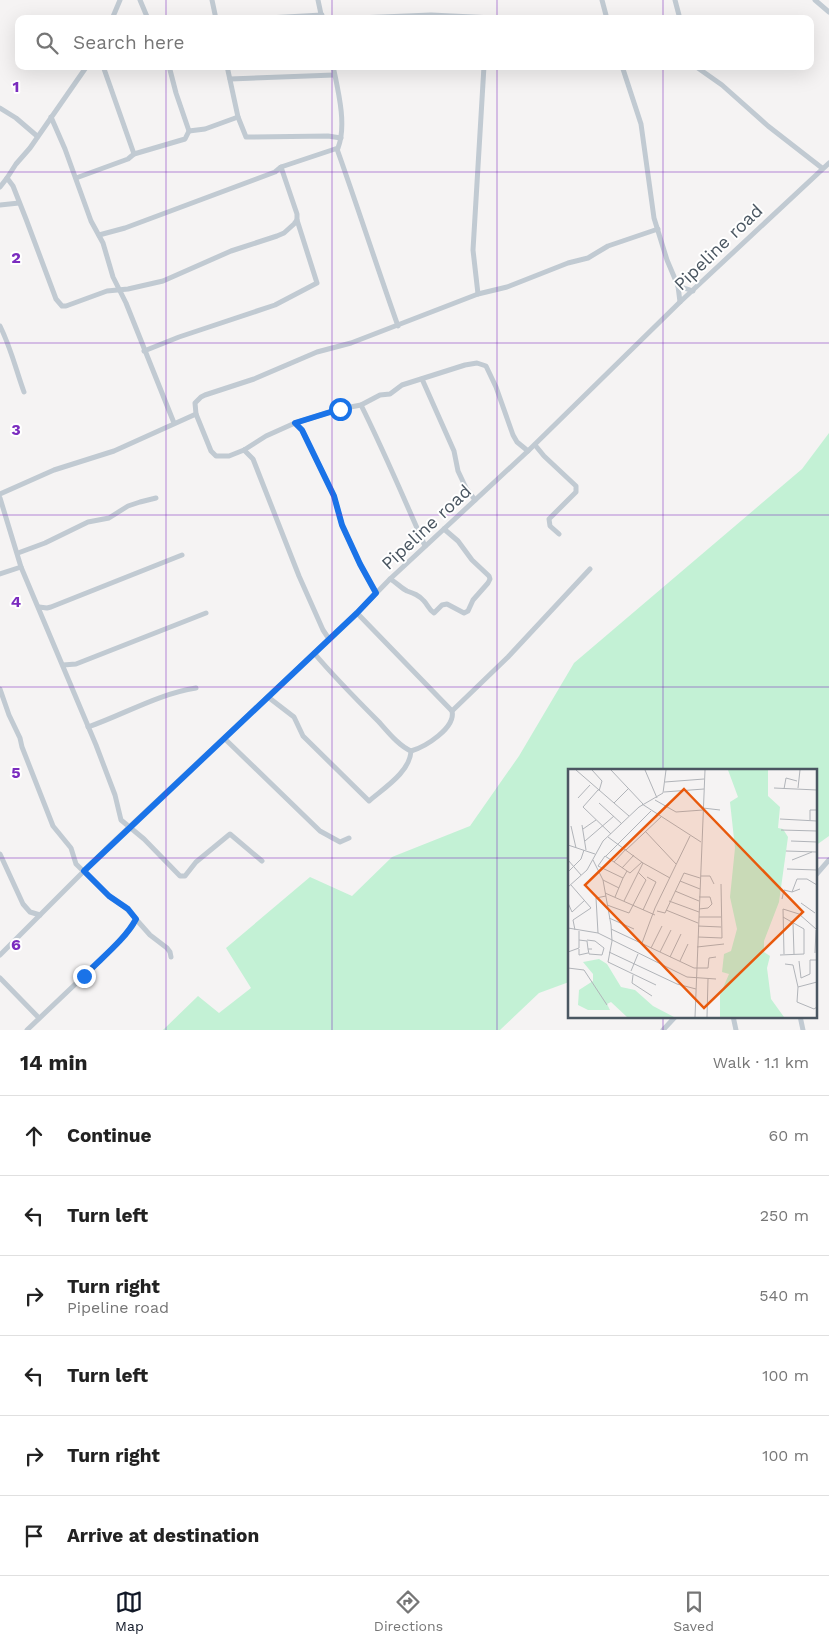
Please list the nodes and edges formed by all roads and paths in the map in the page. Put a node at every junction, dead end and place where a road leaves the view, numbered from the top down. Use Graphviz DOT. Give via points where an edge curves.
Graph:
graph roads {
  1 [pos="120,0"];
  2 [pos="140,0"];
  3 [pos="212,0"];
  4 [pos="318,0"];
  5 [pos="602,0"];
  6 [pos="675,0"];
  7 [pos="815,0"];
  8 [pos="829,12"];
  9 [pos="114,15"];
  10 [pos="146,15"];
  11 [pos="215,15"];
  12 [pos="322,15"];
  13 [pos="606,15"];
  14 [pos="679,15"];
  15 [pos="85,70"];
  16 [pos="104,70"];
  17 [pos="170,70"];
  18 [pos="228,70"];
  19 [pos="334,70"];
  20 [pos="484,70"];
  21 [pos="623,70"];
  22 [pos="701,70"];
  23 [pos="334,74"];
  24 [pos="230,79"];
  25 [pos="0,108"];
  26 [pos="238,117"];
  27 [pos="52,120"];
  28 [pos="189,130"];
  29 [pos="37,136"];
  30 [pos="341,138"];
  31 [pos="337,149"];
  32 [pos="134,154"];
  33 [pos="829,163"];
  34 [pos="281,167"];
  35 [pos="822,168"];
  36 [pos="7,178"];
  37 [pos="76,178"];
  38 [pos="0,186"];
  39 [pos="18,203"];
  40 [pos="0,205"];
  41 [pos="297,220"];
  42 [pos="658,228"];
  43 [pos="99,235"];
  44 [pos="678,286"];
  45 [pos="119,291"];
  46 [pos="693,291"];
  47 [pos="478,294"];
  48 [pos="680,302"];
  49 [pos="0,326"];
  50 [pos="398,326"];
  51 [pos="144,351"];
  52 [pos="422,379"];
  53 [pos="24,392"];
  54 [pos="360,405"];
  55 [pos="196,414"];
  56 [pos="174,423"];
  57 [pos="295,423"];
  58 [pos="535,445"];
  59 [pos="244,450"];
  60 [pos="528,452"];
  61 [pos="0,494"];
  62 [pos="0,498"];
  63 [pos="156,498"];
  64 [pos="475,500"];
  65 [pos="444,529"];
  66 [pos="559,534"];
  67 [pos="426,546"];
  68 [pos="18,552"];
  69 [pos="182,555"];
  70 [pos="21,567"];
  71 [pos="590,569"];
  72 [pos="0,574"];
  73 [pos="390,579"];
  74 [pos="376,593"];
  75 [pos="40,607"];
  76 [pos="206,613"];
  77 [pos="357,613"];
  78 [pos="329,639"];
  79 [pos="314,654"];
  80 [pos="63,665"];
  81 [pos="196,688"];
  82 [pos="0,689"];
  83 [pos="268,697"];
  84 [pos="452,712"];
  85 [pos="88,727"];
  86 [pos="225,739"];
  87 [pos="411,751"];
  88 [pos="130,826"];
  89 [pos="349,838"];
  90 [pos="0,854"];
  91 [pos="829,860"];
  92 [pos="262,861"];
  93 [pos="82,869"];
  94 [pos="816,875"];
  95 [pos="40,916"];
  96 [pos="136,919"];
  97 [pos="0,955"];
  98 [pos="171,957"];
  99 [pos="0,978"];
  100 [pos="39,1018"];
  101 [pos="674,1018"];
  102 [pos="28,1030"];
  103 [pos="663,1030"];
  1 -- 9 [label="street"];
  2 -- 10 [label="street"];
  3 -- 11 [label="street"];
  4 -- 12 [label="street"];
  5 -- 13 [label="street"];
  6 -- 14 [label="street"];
  7 -- 8 [label="street"];
  15 -- 27 [label="street"];
  16 -- 32 [label="street"];
  17 -- 28 [label="street"];
  18 -- 24 [label="street"];
  19 -- 23 [label="street"];
  20 -- 47 [label="street" via="473,250"];
  21 -- 42 [label="street" via="641,124"];
  22 -- 35 [label="street"];
  23 -- 24 [label="street"];
  23 -- 30 [label="street" via="342,123"];
  24 -- 26 [label="street"];
  25 -- 29 [label="street"];
  26 -- 28 [label="street" via="205,129"];
  26 -- 30 [label="street" via="246,137"];
  27 -- 29 [label="street"];
  27 -- 37 [label="street"];
  28 -- 32 [label="street" via="182,141"];
  29 -- 36 [label="street"];
  30 -- 31 [label="street"];
  31 -- 34 [label="street"];
  31 -- 50 [label="street"];
  32 -- 37 [label="street"];
  33 -- 35 [label="street, Pipeline road"];
  34 -- 41 [label="street"];
  34 -- 43 [label="street" via="275,172"];
  35 -- 46 [label="street, Pipeline road"];
  36 -- 38 [label="street"];
  36 -- 39 [label="street"];
  37 -- 43 [label="street"];
  39 -- 40 [label="street"];
  39 -- 45 [label="street" via="59,303 66,306 107,291"];
  41 -- 45 [label="street" via="277,236 231,251 163,281"];
  41 -- 51 [label="street" via="317,283 275,305"];
  42 -- 44 [label="street"];
  42 -- 47 [label="street" via="608,246 588,258"];
  43 -- 45 [label="street"];
  44 -- 46 [label="street"];
  44 -- 48 [label="street"];
  45 -- 51 [label="street"];
  46 -- 48 [label="street, Pipeline road"];
  47 -- 50 [label="street"];
  48 -- 58 [label="street, Pipeline road"];
  49 -- 53 [label="street"];
  50 -- 55 [label="street" via="317,352 206,394 195,404"];
  51 -- 56 [label="street"];
  52 -- 54 [label="street"];
  52 -- 60 [label="street" via="465,365 478,363 486,366 513,435"];
  52 -- 64 [label="street" via="454,451 458,471"];
  54 -- 57 [label="street"];
  54 -- 67 [label="street"];
  55 -- 56 [label="street"];
  55 -- 59 [label="street" via="210,452 216,456 229,456"];
  56 -- 61 [label="street" via="114,451 54,470"];
  57 -- 59 [label="street"];
  57 -- 74 [label="street" via="302,430 332,490 342,525"];
  58 -- 60 [label="street, Pipeline road"];
  58 -- 66 [label="street" via="576,486 576,492 549,520 550,526"];
  59 -- 78 [label="street" via="252,460 299,576"];
  60 -- 64 [label="street, Pipeline road"];
  62 -- 68 [label="street"];
  63 -- 68 [label="street"];
  64 -- 65 [label="street, Pipeline road"];
  65 -- 67 [label="street, Pipeline road"];
  65 -- 73 [label="street" via="490,579 466,612 446,604 434,613 426,607 425,601"];
  67 -- 73 [label="street, Pipeline road"];
  68 -- 70 [label="street"];
  69 -- 75 [label="street" via="52,607"];
  70 -- 72 [label="street"];
  70 -- 75 [label="street"];
  71 -- 84 [label="street"];
  73 -- 74 [label="street, Pipeline road"];
  74 -- 77 [label="street, Pipeline road"];
  75 -- 80 [label="street"];
  76 -- 80 [label="street" via="76,664"];
  77 -- 78 [label="street, Pipeline road"];
  77 -- 84 [label="street"];
  78 -- 79 [label="street, Pipeline road"];
  79 -- 83 [label="street, Pipeline road"];
  79 -- 87 [label="street" via="336,680"];
  80 -- 85 [label="street"];
  81 -- 85 [label="street" via="175,691"];
  82 -- 93 [label="street" via="53,826 71,848 75,862"];
  83 -- 86 [label="street, Pipeline road"];
  83 -- 87 [label="street" via="294,717 303,736 369,801 410,761"];
  84 -- 87 [label="street" via="454,718 449,727"];
  85 -- 88 [label="street" via="116,795 122,820"];
  86 -- 88 [label="street, Pipeline road"];
  86 -- 89 [label="street" via="320,831 340,842"];
  88 -- 92 [label="street" via="180,876 185,876 196,862 230,834"];
  88 -- 93 [label="street, Pipeline road"];
  90 -- 95 [label="street" via="23,904"];
  91 -- 94 [label="street"];
  93 -- 95 [label="street, Pipeline road"];
  93 -- 96 [label="street"];
  95 -- 97 [label="street, Pipeline road"];
  96 -- 98 [label="street" via="150,936 167,948"];
  96 -- 100 [label="street" via="107,954"];
  99 -- 100 [label="street"];
  100 -- 102 [label="street"];
  101 -- 103 [label="street"];
}
